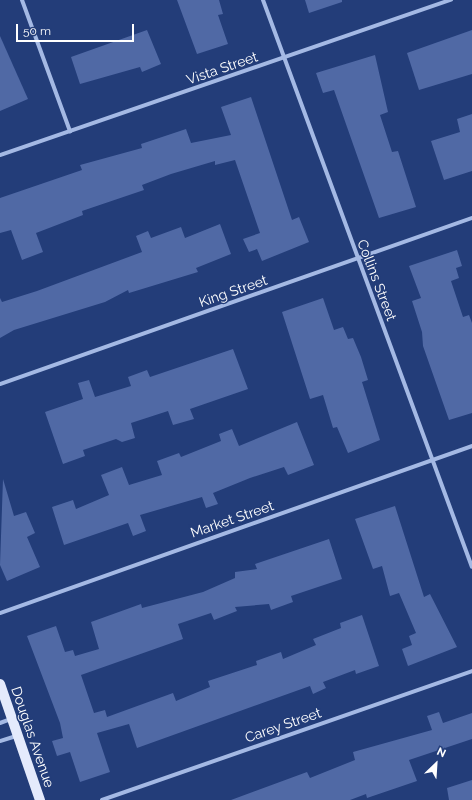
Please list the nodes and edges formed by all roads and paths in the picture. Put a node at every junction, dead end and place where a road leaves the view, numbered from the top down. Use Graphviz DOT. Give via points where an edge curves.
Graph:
graph roads {
  1 [pos="22,0"];
  2 [pos="263,0"];
  3 [pos="451,0"];
  4 [pos="282,60"];
  5 [pos="70,131"];
  6 [pos="0,156"];
  7 [pos="472,218"];
  8 [pos="358,259"];
  9 [pos="0,384"];
  10 [pos="472,446"];
  11 [pos="434,459"];
  12 [pos="472,567"];
  13 [pos="0,613"];
  14 [pos="472,671"];
  15 [pos="0,684"];
  16 [pos="13,718"];
  17 [pos="0,722"];
  18 [pos="19,735"];
  19 [pos="0,741"];
  20 [pos="40,800"];
  21 [pos="102,800"];
  1 -- 5 [label="street"];
  2 -- 4 [label="street, Collins Street"];
  3 -- 4 [label="street, Vista Street"];
  4 -- 5 [label="street, Vista Street"];
  4 -- 8 [label="street, Collins Street"];
  5 -- 6 [label="street, Vista Street"];
  7 -- 8 [label="street, King Street"];
  8 -- 9 [label="street, King Street"];
  8 -- 11 [label="street, Collins Street"];
  10 -- 11 [label="street, Market Street"];
  11 -- 12 [label="street, Collins Street"];
  11 -- 13 [label="street, Market Street"];
  14 -- 21 [label="street, Carey Street"];
  15 -- 16 [label="main road, Douglas Avenue"];
  16 -- 17 [label="street"];
  16 -- 18 [label="main road, Douglas Avenue"];
  18 -- 19 [label="street"];
  18 -- 20 [label="main road, Douglas Avenue"];
}
